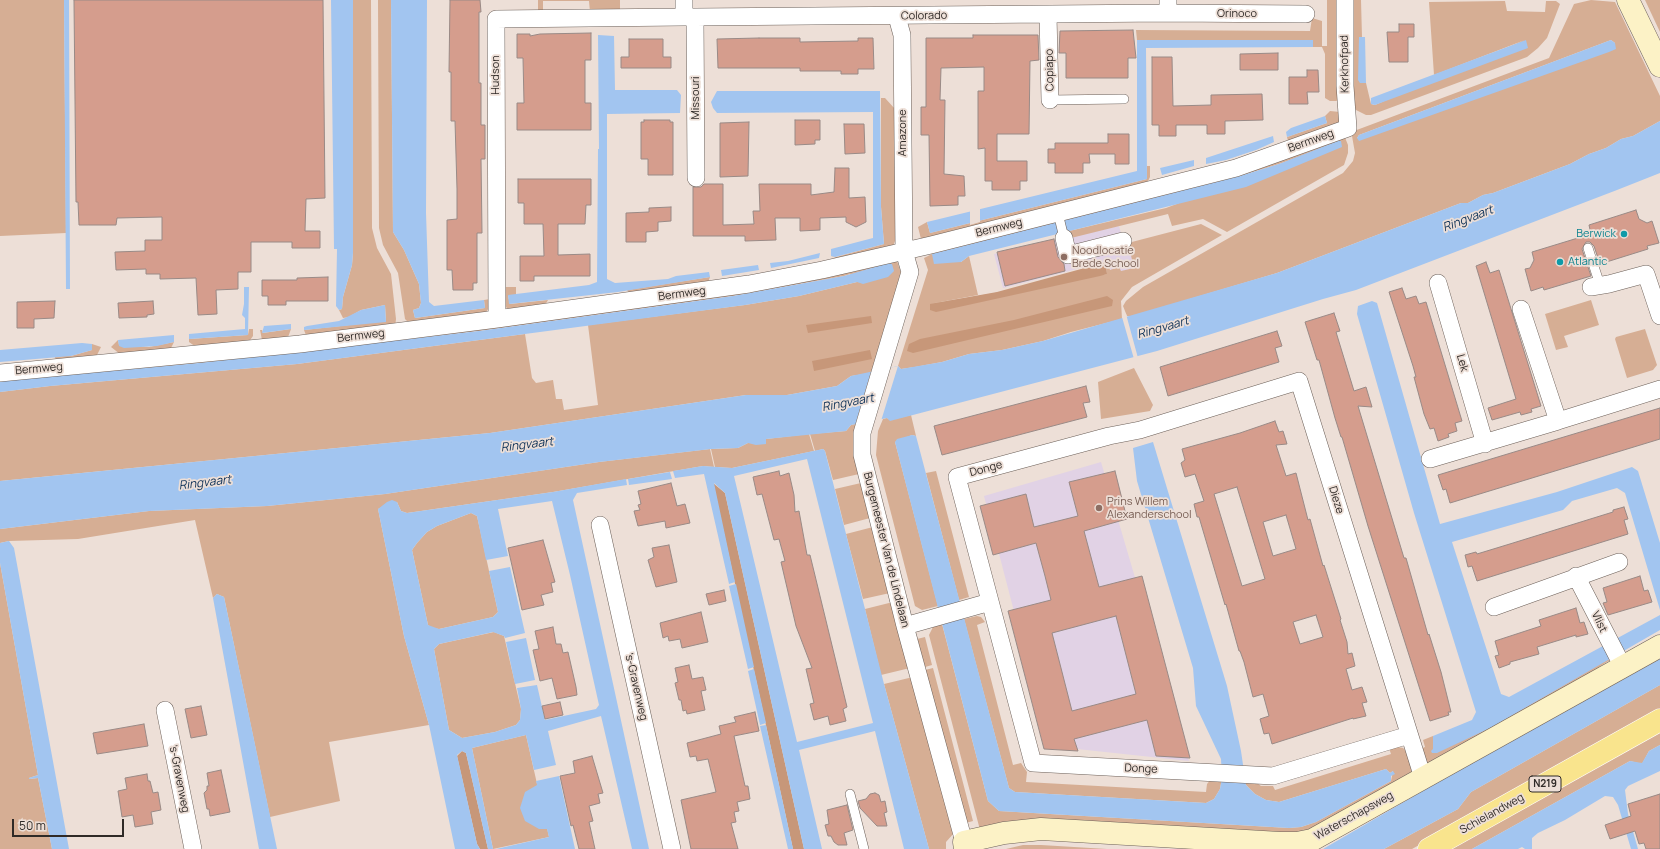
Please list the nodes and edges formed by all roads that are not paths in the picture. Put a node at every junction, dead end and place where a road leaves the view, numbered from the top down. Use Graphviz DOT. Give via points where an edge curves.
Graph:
graph roads {
  1 [pos="684,0"];
  2 [pos="1345,0"];
  3 [pos="1628,0"];
  4 [pos="1168,7"];
  5 [pos="1306,14"];
  6 [pos="1048,15"];
  7 [pos="690,17"];
  8 [pos="897,17"];
  9 [pos="1660,66"];
  10 [pos="1124,99"];
  11 [pos="1050,100"];
  12 [pos="1348,128"];
  13 [pos="696,178"];
  14 [pos="1058,213"];
  15 [pos="1064,238"];
  16 [pos="1123,241"];
  17 [pos="1589,248"];
  18 [pos="904,251"];
  19 [pos="1438,283"];
  20 [pos="1595,286"];
  21 [pos="1657,295"];
  22 [pos="1521,308"];
  23 [pos="1660,316"];
  24 [pos="497,319"];
  25 [pos="0,373"];
  26 [pos="1660,389"];
  27 [pos="1558,421"];
  28 [pos="1140,430"];
  29 [pos="1485,444"];
  30 [pos="1430,459"];
  31 [pos="600,525"];
  32 [pos="1619,562"];
  33 [pos="1576,576"];
  34 [pos="990,602"];
  35 [pos="1494,607"];
  36 [pos="905,626"];
  37 [pos="1660,646"];
  38 [pos="1620,661"];
  39 [pos="166,710"];
  40 [pos="1660,720"];
  41 [pos="1409,735"];
  42 [pos="1423,778"];
  43 [pos="850,794"];
  44 [pos="965,846"];
  45 [pos="193,849"];
  46 [pos="672,849"];
  47 [pos="864,849"];
  48 [pos="1429,849"];
  1 -- 7 [label="street"];
  2 -- 12 [label="street, Kerkhofpad" via="1345,86"];
  3 -- 9 [label="street"];
  4 -- 5 [label="street, Orinoco"];
  4 -- 6 [label="street, Colorado"];
  6 -- 8 [label="street, Colorado"];
  6 -- 11 [label="street, Copiapo"];
  7 -- 8 [label="street, Colorado"];
  7 -- 13 [label="street, Missouri"];
  7 -- 24 [label="street, Hudson" via="496,19"];
  8 -- 18 [label="street, Amazone" via="902,35"];
  10 -- 11 [label="lane, Copiapo"];
  12 -- 14 [label="street, Bermweg" via="1236,168"];
  14 -- 15 [label="lane"];
  14 -- 18 [label="street, Bermweg"];
  15 -- 16 [label="street" via="1068,255"];
  17 -- 20 [label="lane"];
  18 -- 24 [label="street, Bermweg" via="749,284"];
  18 -- 36 [label="street, Burgemeester Van de Lindelaan" via="910,272 862,433 862,455"];
  19 -- 29 [label="street, Lek"];
  20 -- 21 [label="street" via="1646,274"];
  21 -- 23 [label="street"];
  22 -- 27 [label="street"];
  24 -- 25 [label="street, Bermweg" via="300,344"];
  26 -- 27 [label="street"];
  27 -- 29 [label="street"];
  28 -- 34 [label="street, Donge" via="958,477"];
  28 -- 41 [label="street, Dieze" via="1299,381"];
  29 -- 30 [label="street"];
  31 -- 46 [label="street, 's-Gravenweg"];
  32 -- 33 [label="street"];
  33 -- 35 [label="street"];
  33 -- 38 [label="street, Vlist"];
  34 -- 36 [label="street"];
  34 -- 41 [label="street, Donge" via="1033,764 1273,776"];
  36 -- 44 [label="street, Burgemeester Van de Lindelaan"];
  37 -- 38 [label="street, Waterschapsweg"];
  38 -- 42 [label="street, Waterschapsweg"];
  39 -- 45 [label="street, 's-Gravenweg"];
  40 -- 48 [label="main road, Schielandweg / N219"];
  41 -- 42 [label="street, Dieze"];
  42 -- 44 [label="street, Waterschapsweg" via="1312,840 1298,843 1041,829 999,834"];
  43 -- 47 [label="lane"];
}
